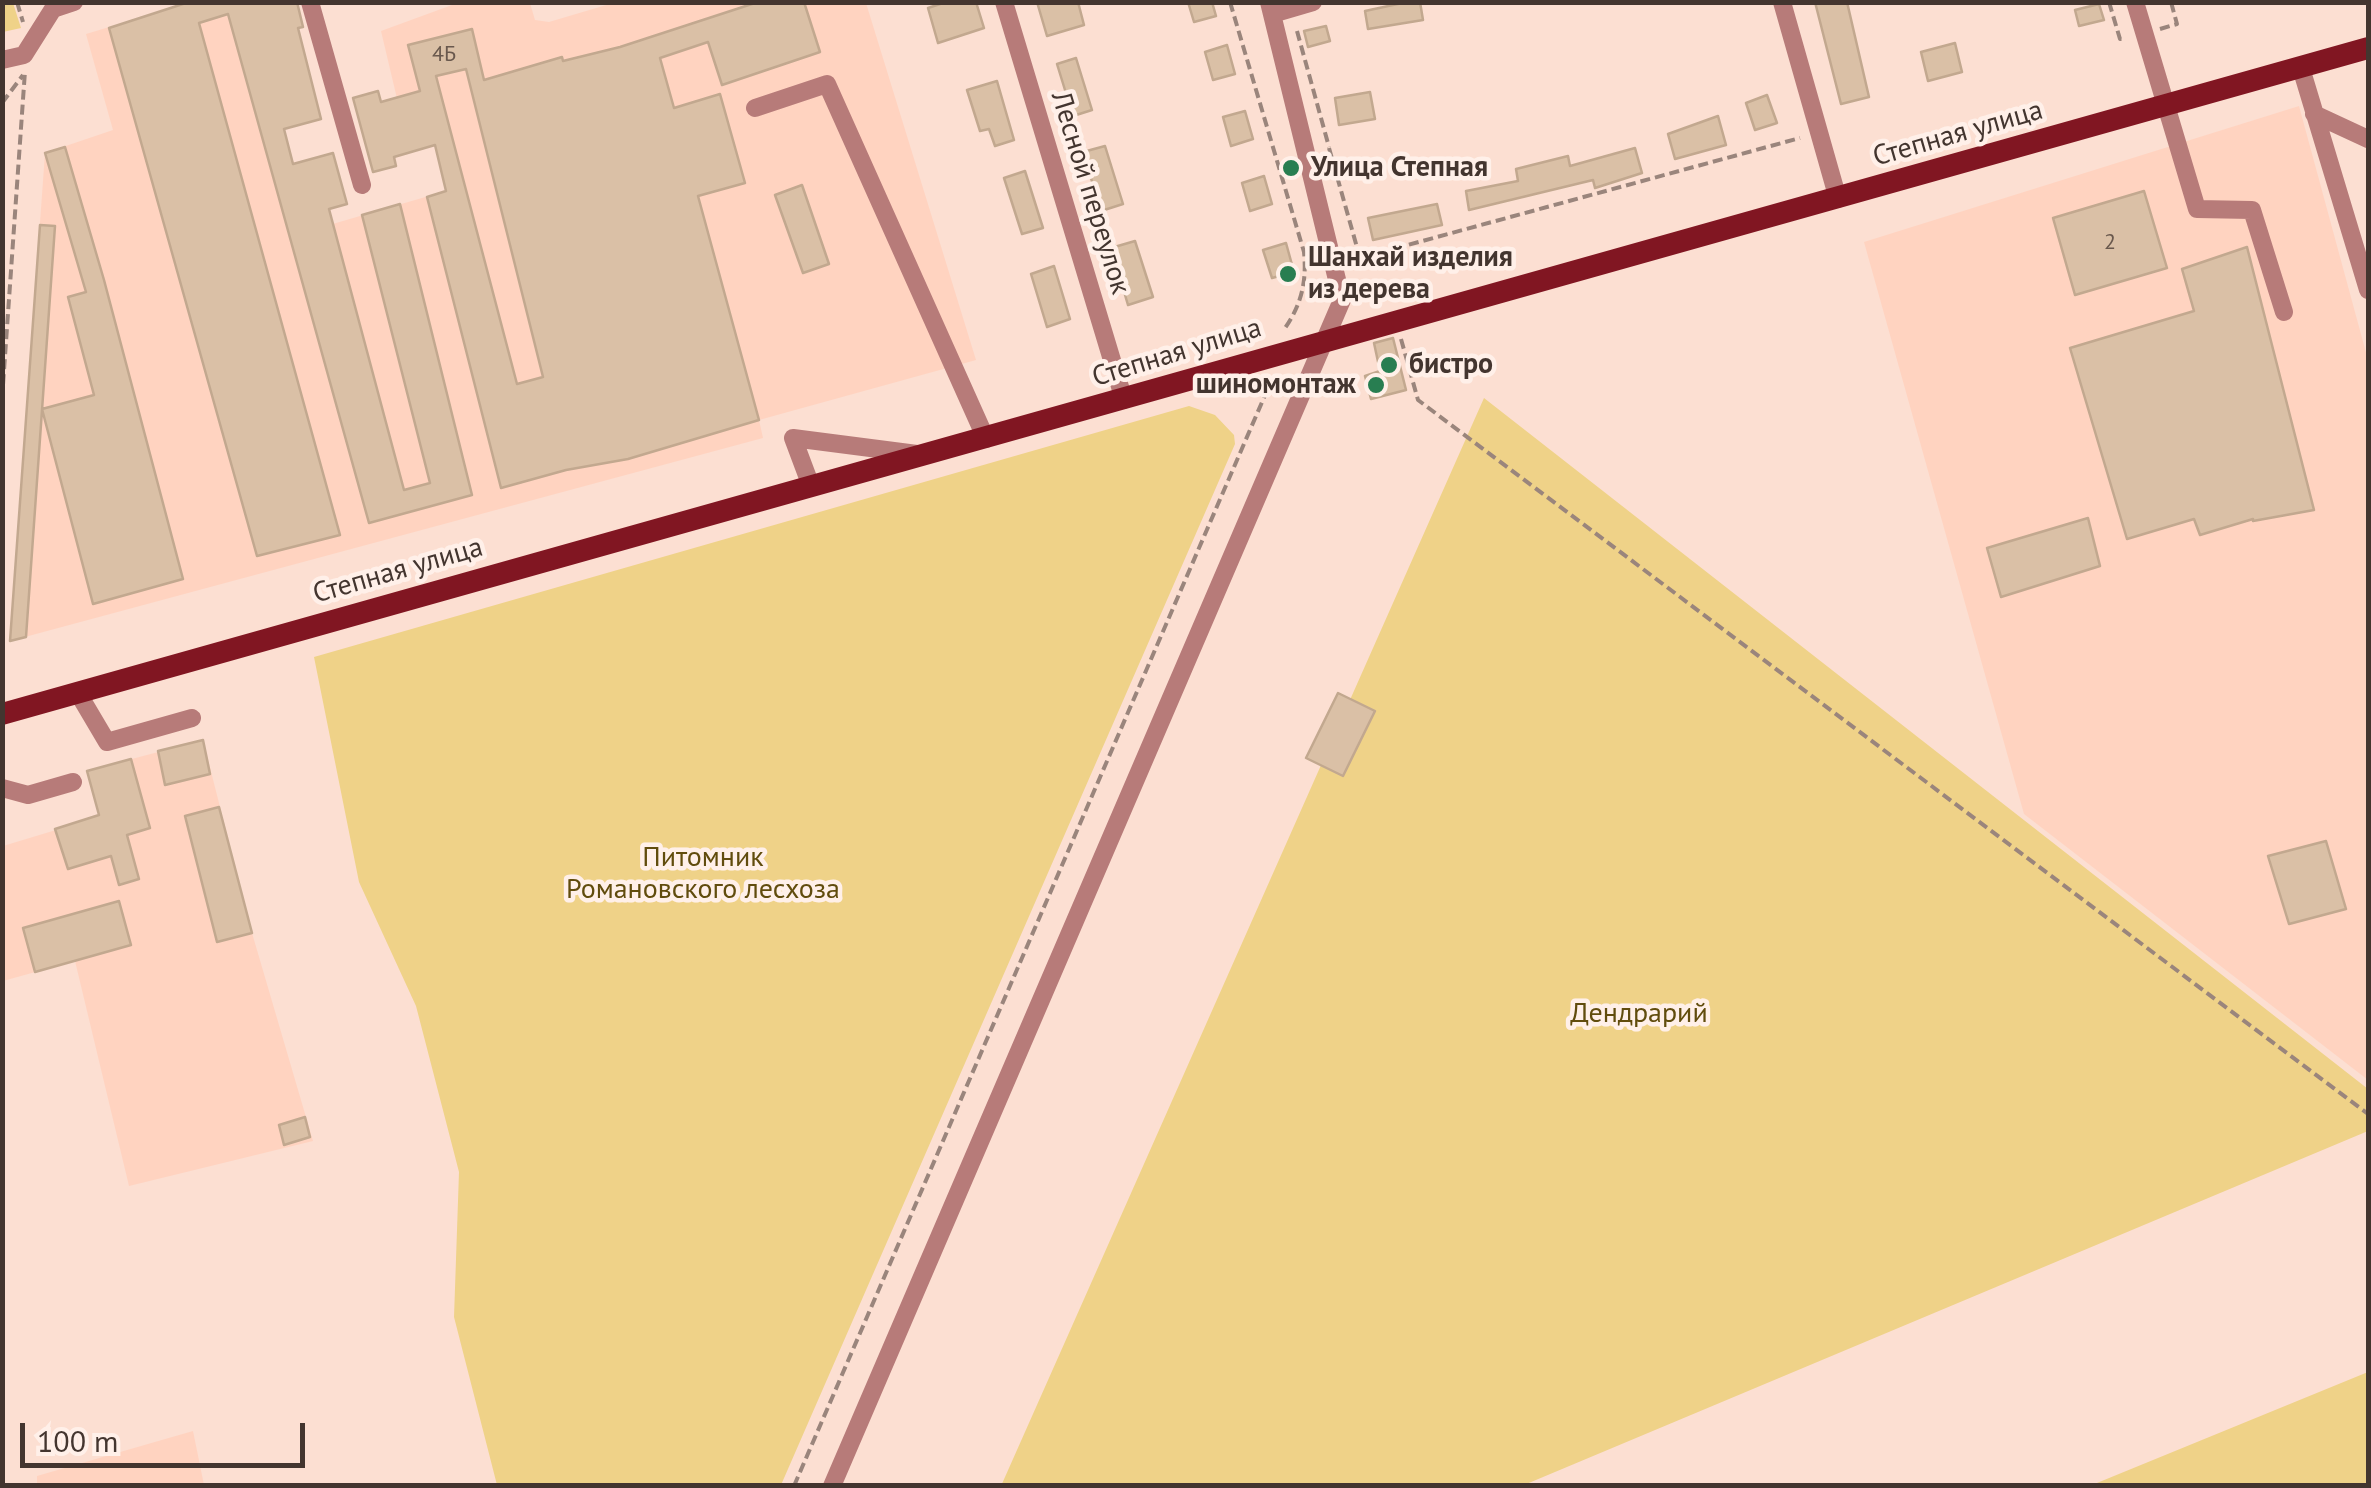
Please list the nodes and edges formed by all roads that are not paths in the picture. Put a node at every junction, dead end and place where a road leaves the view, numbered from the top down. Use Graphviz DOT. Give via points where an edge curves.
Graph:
graph roads {
  1 [pos="74,2"];
  2 [pos="310,2"];
  3 [pos="1004,2"];
  4 [pos="1313,2"];
  5 [pos="1782,2"];
  6 [pos="2134,2"];
  7 [pos="52,6"];
  8 [pos="1271,8"];
  9 [pos="2368,48"];
  10 [pos="2,60"];
  11 [pos="2300,68"];
  12 [pos="755,108"];
  13 [pos="2165,108"];
  14 [pos="2314,114"];
  15 [pos="2368,139"];
  16 [pos="362,186"];
  17 [pos="1838,199"];
  18 [pos="2368,290"];
  19 [pos="2284,312"];
  20 [pos="1326,340"];
  21 [pos="1124,400"];
  22 [pos="986,439"];
  23 [pos="927,455"];
  24 [pos="811,486"];
  25 [pos="78,692"];
  26 [pos="2,714"];
  27 [pos="192,718"];
  28 [pos="73,782"];
  29 [pos="2,788"];
  30 [pos="832,1486"];
  1 -- 7 [label="street"];
  2 -- 16 [label="street"];
  3 -- 21 [label="street, Лесной переулок"];
  4 -- 8 [label="street"];
  5 -- 17 [label="street"];
  6 -- 13 [label="street"];
  7 -- 10 [label="street" via="25,64"];
  8 -- 20 [label="street" via="1342,300"];
  9 -- 11 [label="main road, Степная улица"];
  11 -- 13 [label="main road, Степная улица"];
  11 -- 14 [label="street"];
  12 -- 22 [label="street" via="826,84"];
  13 -- 17 [label="main road, Степная улица"];
  13 -- 19 [label="street" via="2197,209 2252,210"];
  14 -- 15 [label="street"];
  14 -- 18 [label="street"];
  17 -- 20 [label="main road, Степная улица"];
  20 -- 21 [label="main road, Степная улица"];
  20 -- 30 [label="street"];
  21 -- 22 [label="main road, Степная улица"];
  22 -- 23 [label="main road, Степная улица"];
  23 -- 24 [label="main road, Степная улица"];
  23 -- 24 [label="street" via="793,438"];
  24 -- 25 [label="main road, Степная улица"];
  25 -- 26 [label="main road, Степная улица"];
  25 -- 27 [label="street" via="107,742"];
  28 -- 29 [label="street" via="28,795"];
}
